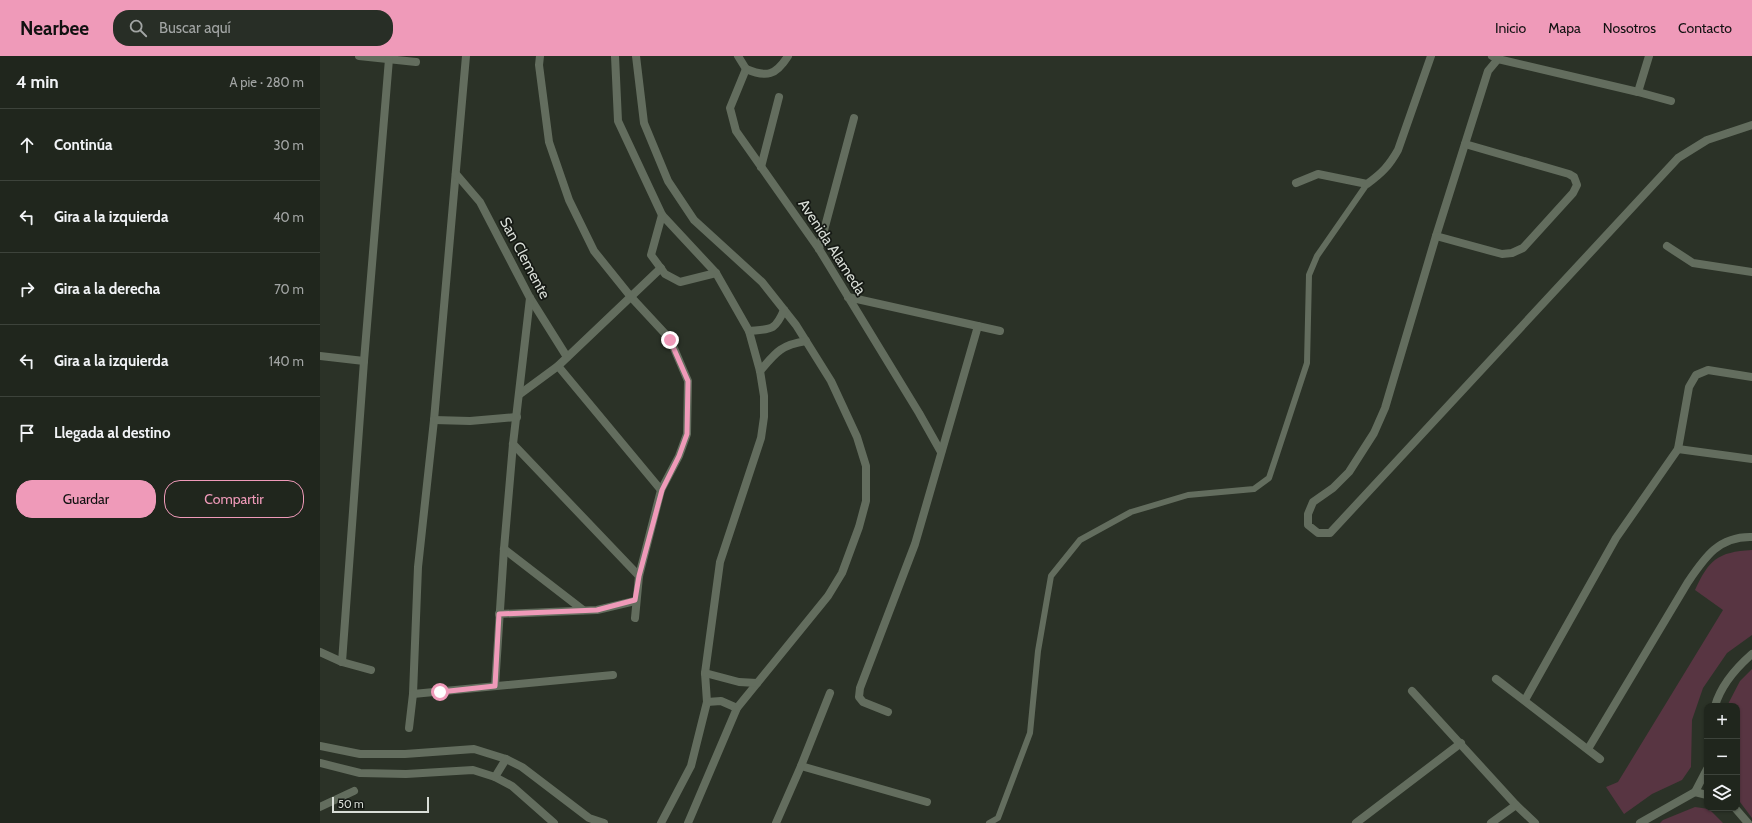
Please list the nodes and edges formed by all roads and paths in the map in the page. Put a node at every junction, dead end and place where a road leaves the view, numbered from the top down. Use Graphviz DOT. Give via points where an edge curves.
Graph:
graph roads {
  1 [pos="359,56"];
  2 [pos="466,56"];
  3 [pos="540,56"];
  4 [pos="615,56"];
  5 [pos="636,56"];
  6 [pos="738,56"];
  7 [pos="788,56"];
  8 [pos="1432,56"];
  9 [pos="1649,56"];
  10 [pos="1495,58"];
  11 [pos="389,59"];
  12 [pos="416,62"];
  13 [pos="746,69"];
  14 [pos="1638,92"];
  15 [pos="779,97"];
  16 [pos="1671,101"];
  17 [pos="854,118"];
  18 [pos="1752,125"];
  19 [pos="1465,144"];
  20 [pos="761,167"];
  21 [pos="456,174"];
  22 [pos="1296,183"];
  23 [pos="1367,184"];
  24 [pos="662,215"];
  25 [pos="1436,236"];
  26 [pos="1667,246"];
  27 [pos="819,249"];
  28 [pos="661,268"];
  29 [pos="716,272"];
  30 [pos="1752,272"];
  31 [pos="848,297"];
  32 [pos="530,298"];
  33 [pos="631,298"];
  34 [pos="784,310"];
  35 [pos="978,326"];
  36 [pos="749,331"];
  37 [pos="1000,331"];
  38 [pos="806,341"];
  39 [pos="320,356"];
  40 [pos="566,357"];
  41 [pos="364,361"];
  42 [pos="558,366"];
  43 [pos="760,371"];
  44 [pos="1752,377"];
  45 [pos="520,394"];
  46 [pos="517,417"];
  47 [pos="434,420"];
  48 [pos="513,444"];
  49 [pos="1678,449"];
  50 [pos="941,452"];
  51 [pos="1752,460"];
  52 [pos="662,490"];
  53 [pos="1752,537"];
  54 [pos="504,549"];
  55 [pos="639,576"];
  56 [pos="635,600"];
  57 [pos="583,610"];
  58 [pos="499,614"];
  59 [pos="635,618"];
  60 [pos="320,652"];
  61 [pos="1752,654"];
  62 [pos="342,662"];
  63 [pos="371,670"];
  64 [pos="705,673"];
  65 [pos="613,675"];
  66 [pos="1496,679"];
  67 [pos="757,684"];
  68 [pos="495,686"];
  69 [pos="1412,691"];
  70 [pos="830,693"];
  71 [pos="412,694"];
  72 [pos="1525,700"];
  73 [pos="706,702"];
  74 [pos="1716,703"];
  75 [pos="737,708"];
  76 [pos="888,712"];
  77 [pos="409,728"];
  78 [pos="1461,743"];
  79 [pos="320,746"];
  80 [pos="1588,749"];
  81 [pos="506,759"];
  82 [pos="1600,759"];
  83 [pos="320,763"];
  84 [pos="802,766"];
  85 [pos="1704,775"];
  86 [pos="495,777"];
  87 [pos="354,791"];
  88 [pos="1695,792"];
  89 [pos="1704,794"];
  90 [pos="927,802"];
  91 [pos="1516,805"];
  92 [pos="320,807"];
  93 [pos="1738,811"];
  94 [pos="554,823"];
  95 [pos="604,823"];
  96 [pos="661,823"];
  97 [pos="688,823"];
  98 [pos="776,823"];
  99 [pos="989,823"];
  100 [pos="1356,823"];
  101 [pos="1491,823"];
  102 [pos="1535,823"];
  103 [pos="1640,823"];
  104 [pos="1748,823"];
  1 -- 11 [label="street"];
  2 -- 21 [label="street"];
  3 -- 33 [label="street" via="539,66 549,142 569,200 594,251"];
  4 -- 24 [label="street" via="618,122"];
  5 -- 34 [label="street" via="644,123 668,181 694,220 762,282"];
  6 -- 13 [label="street"];
  7 -- 13 [label="street" via="780,69 768,74 758,74"];
  8 -- 23 [label="street" via="1398,150 1383,173"];
  9 -- 14 [label="street"];
  10 -- 14 [label="street"];
  10 -- 19 [label="street" via="1488,71"];
  11 -- 12 [label="street"];
  11 -- 41 [label="street"];
  13 -- 20 [label="street, Avenida Alameda" via="730,108 736,131"];
  14 -- 16 [label="street"];
  15 -- 20 [label="street"];
  17 -- 27 [label="street"];
  18 -- 25 [label="street" via="1707,140 1678,158 1330,534 1318,533 1308,525 1308,514 1313,502 1333,488 1349,472 1374,432 1385,408"];
  19 -- 25 [label="street"];
  19 -- 25 [label="street" via="1569,174 1574,177 1577,185 1573,193 1523,248 1512,253 1502,254"];
  20 -- 27 [label="street, Avenida Alameda"];
  21 -- 32 [label="street, San Clemente" via="480,202"];
  21 -- 47 [label="street"];
  22 -- 23 [label="street" via="1318,174"];
  23 -- 99 [label="lane" via="1317,256 1309,275 1307,363 1269,478 1254,489 1188,495 1131,512 1080,540 1050,576 1038,651 1030,733 998,818"];
  24 -- 28 [label="street" via="651,255"];
  24 -- 29 [label="street"];
  26 -- 30 [label="street" via="1693,263"];
  27 -- 31 [label="street, Avenida Alameda"];
  28 -- 29 [label="street" via="665,274 680,282"];
  28 -- 33 [label="street"];
  29 -- 36 [label="street"];
  31 -- 35 [label="street"];
  31 -- 50 [label="street, Avenida Alameda"];
  32 -- 40 [label="street, San Clemente"];
  32 -- 45 [label="street"];
  33 -- 40 [label="street"];
  33 -- 52 [label="street" via="670,340 688,381 687,434"];
  34 -- 36 [label="street" via="778,324 768,329"];
  34 -- 38 [label="street"];
  35 -- 37 [label="street"];
  35 -- 50 [label="street"];
  36 -- 43 [label="street"];
  38 -- 43 [label="street" via="790,344 775,353"];
  38 -- 67 [label="street" via="831,380 857,437 866,466 866,501 860,527 842,573 828,596"];
  39 -- 41 [label="street"];
  40 -- 42 [label="street"];
  41 -- 62 [label="street"];
  42 -- 45 [label="street"];
  42 -- 52 [label="street"];
  43 -- 64 [label="street" via="764,396 761,438 720,562"];
  44 -- 49 [label="street" via="1708,370 1696,375 1689,387"];
  45 -- 46 [label="street"];
  46 -- 47 [label="street" via="470,421"];
  46 -- 48 [label="street"];
  47 -- 71 [label="street" via="418,567"];
  48 -- 54 [label="street"];
  48 -- 55 [label="street"];
  49 -- 51 [label="street"];
  49 -- 72 [label="street" via="1616,538"];
  50 -- 76 [label="street" via="915,544 860,688 859,697 863,702"];
  52 -- 55 [label="street"];
  53 -- 80 [label="street" via="1734,539 1719,545 1706,557 1688,582"];
  54 -- 57 [label="street"];
  54 -- 58 [label="street"];
  55 -- 56 [label="street"];
  56 -- 57 [label="street" via="597,610"];
  56 -- 59 [label="street"];
  57 -- 58 [label="street"];
  58 -- 68 [label="street"];
  60 -- 62 [label="street"];
  61 -- 74 [label="street" via="1741,663 1725,684"];
  62 -- 63 [label="street"];
  64 -- 67 [label="street"];
  64 -- 73 [label="street"];
  65 -- 68 [label="street"];
  66 -- 72 [label="street"];
  67 -- 75 [label="street"];
  68 -- 71 [label="street"];
  69 -- 78 [label="street"];
  70 -- 84 [label="street"];
  71 -- 77 [label="street"];
  72 -- 80 [label="street"];
  73 -- 75 [label="street" via="721,701"];
  73 -- 96 [label="street" via="691,766"];
  75 -- 97 [label="street"];
  78 -- 91 [label="street"];
  78 -- 100 [label="street"];
  79 -- 81 [label="street" via="360,754 474,749"];
  80 -- 82 [label="street"];
  81 -- 86 [label="street"];
  81 -- 95 [label="street" via="522,767 589,818"];
  83 -- 86 [label="street" via="360,773 406,774 473,770"];
  84 -- 90 [label="street"];
  84 -- 98 [label="street"];
  85 -- 88 [label="street"];
  86 -- 94 [label="street" via="512,786"];
  87 -- 92 [label="street"];
  88 -- 89 [label="street"];
  88 -- 103 [label="street"];
  91 -- 101 [label="street"];
  91 -- 102 [label="street"];
  93 -- 104 [label="street"];
}
